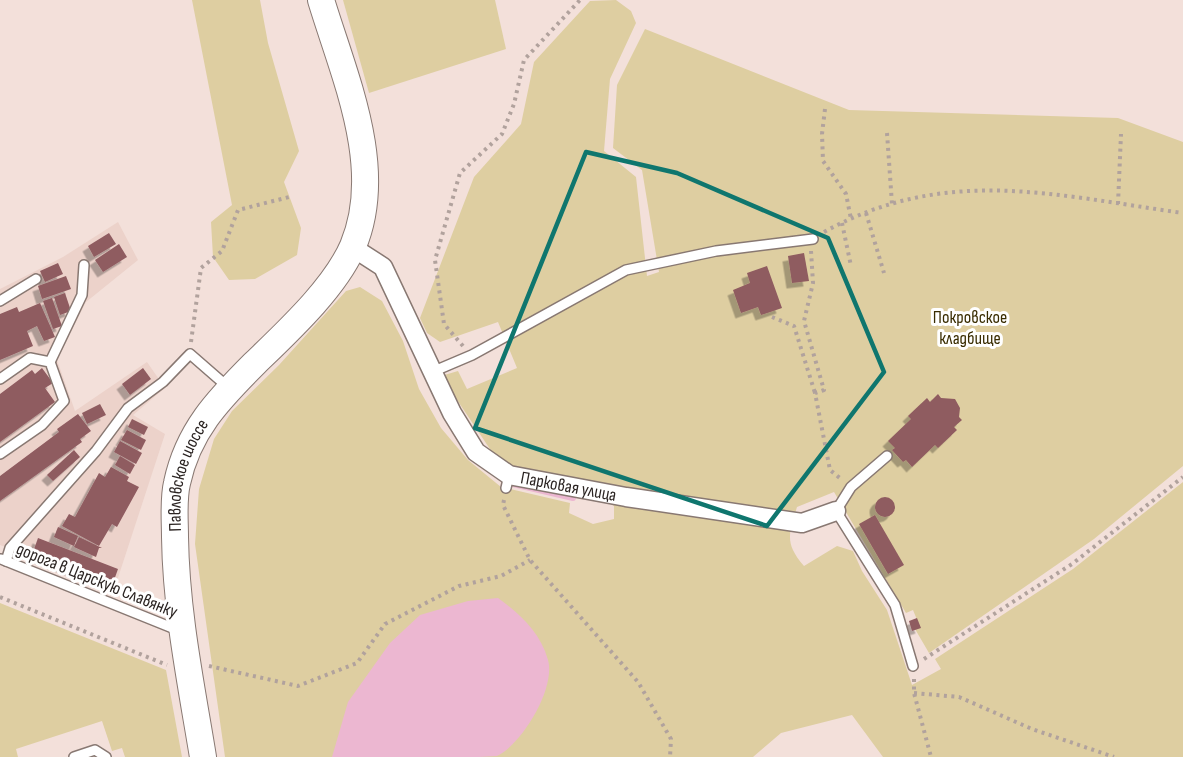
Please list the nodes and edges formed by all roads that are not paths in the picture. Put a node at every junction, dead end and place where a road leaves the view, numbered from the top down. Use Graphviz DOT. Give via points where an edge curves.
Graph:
graph roads {
  1 [pos="321,0"];
  2 [pos="813,239"];
  3 [pos="352,247"];
  4 [pos="84,265"];
  5 [pos="36,279"];
  6 [pos="0,301"];
  7 [pos="50,362"];
  8 [pos="432,372"];
  9 [pos="0,379"];
  10 [pos="230,388"];
  11 [pos="0,454"];
  12 [pos="887,456"];
  13 [pos="836,511"];
  14 [pos="3,560"];
  15 [pos="182,632"];
  16 [pos="913,666"];
  17 [pos="74,757"];
  18 [pos="106,757"];
  19 [pos="203,757"];
  1 -- 3 [label="main road, Павловское шоссе" via="357,122 364,166 364,211"];
  2 -- 8 [label="lane" via="716,251 626,270 472,355"];
  3 -- 8 [label="street, Парковая улица" via="383,267"];
  3 -- 10 [label="main road, Павловское шоссе" via="327,285"];
  4 -- 7 [label="lane" via="82,295"];
  5 -- 6 [label="lane"];
  7 -- 9 [label="lane" via="30,358"];
  7 -- 11 [label="lane" via="64,401 42,425"];
  8 -- 13 [label="street, Парковая улица" via="476,452 508,481 802,523"];
  10 -- 14 [label="lane" via="189,354 163,382 128,408"];
  10 -- 15 [label="main road, Павловское шоссе" via="206,414 177,484 175,570"];
  12 -- 13 [label="lane" via="851,487"];
  13 -- 16 [label="lane" via="895,605"];
  14 -- 15 [label="lane, дорога в Царскую Славянку"];
  15 -- 19 [label="main road, Павловское шоссе"];
  17 -- 18 [label="lane" via="95,750"];
}
